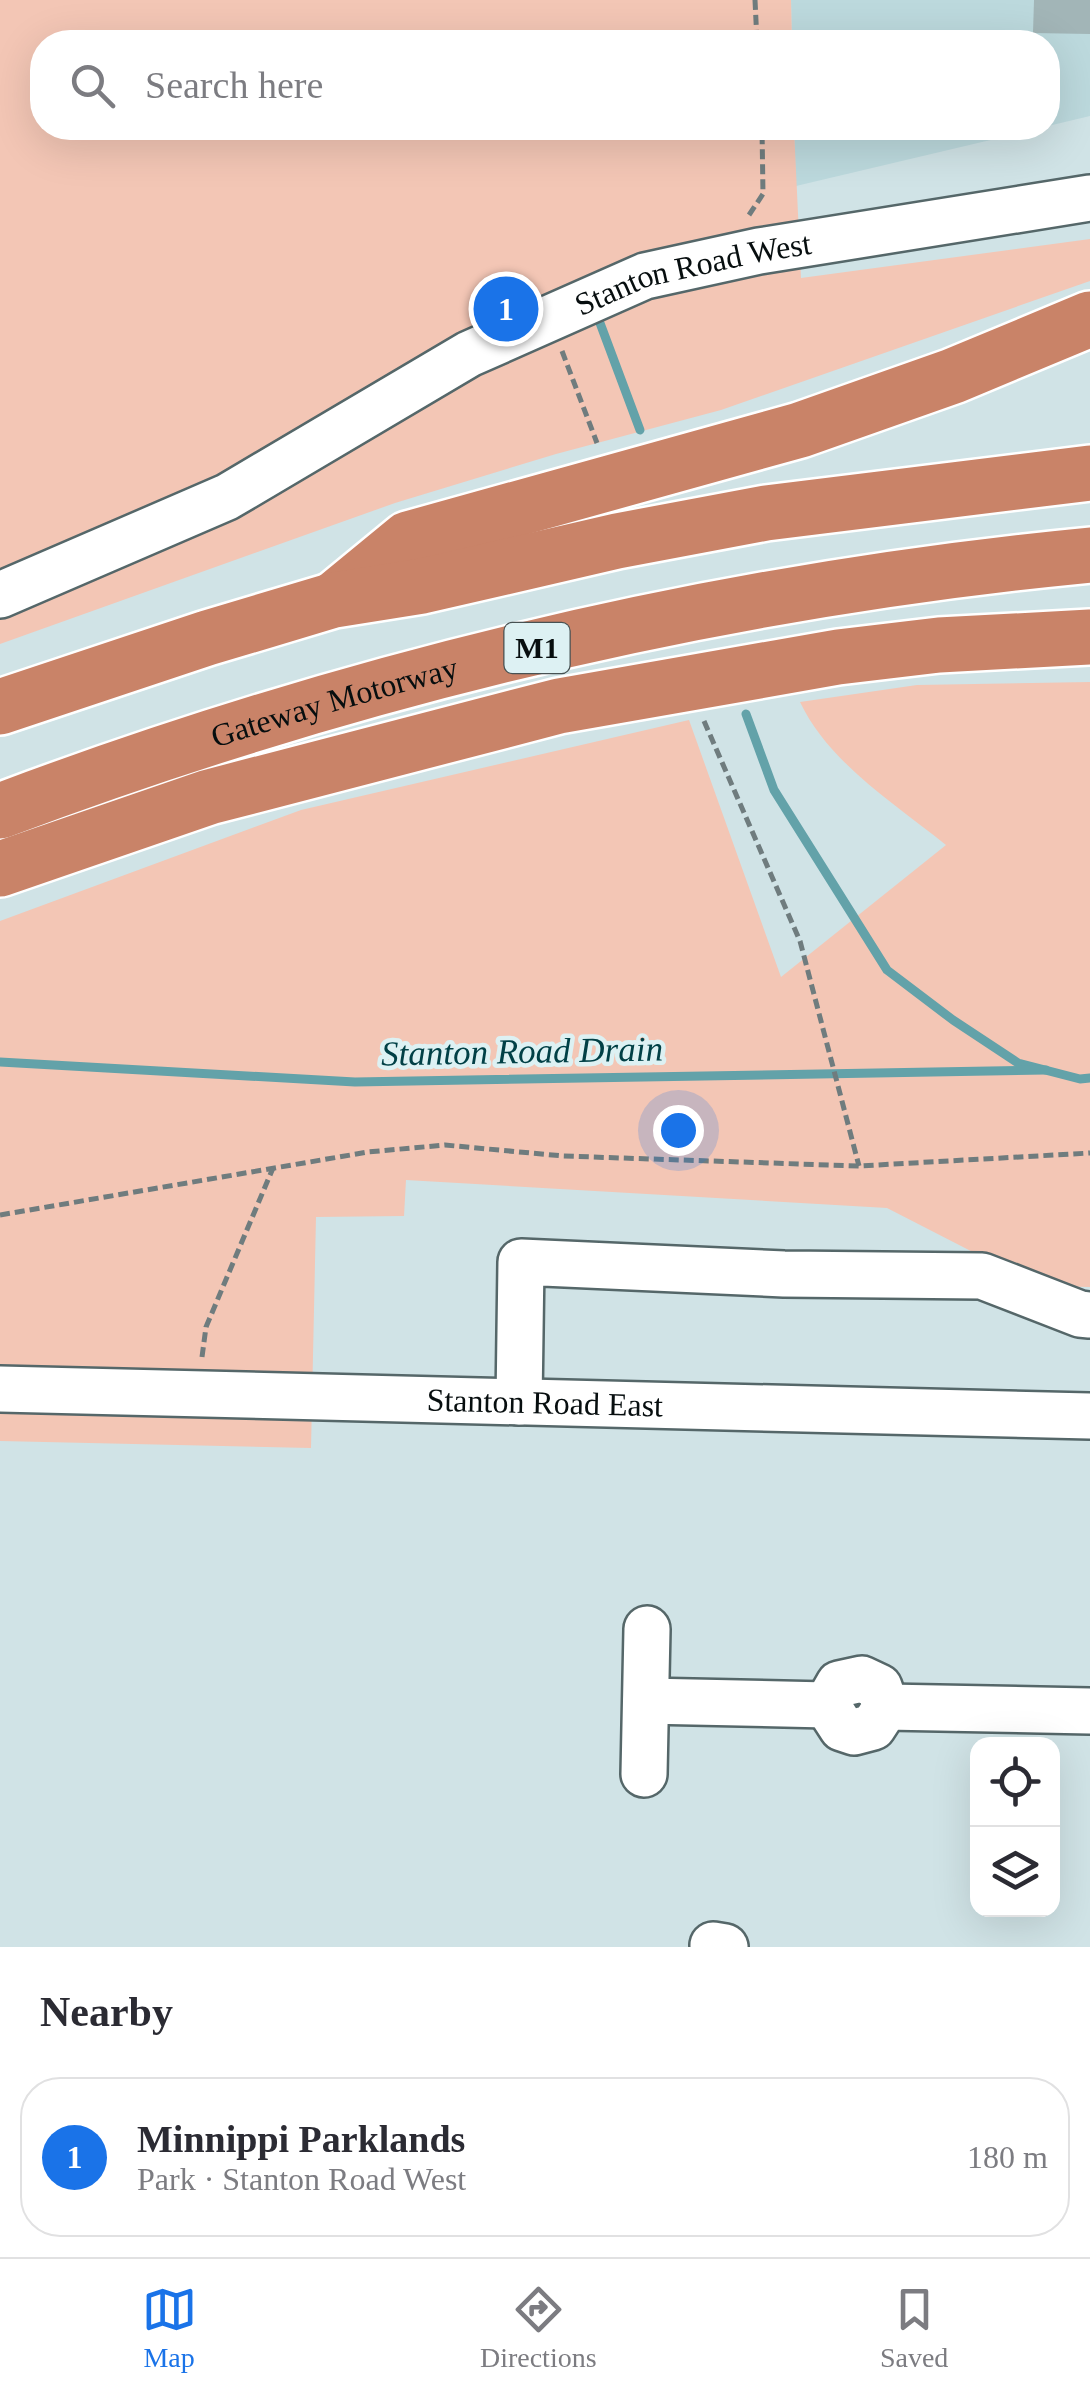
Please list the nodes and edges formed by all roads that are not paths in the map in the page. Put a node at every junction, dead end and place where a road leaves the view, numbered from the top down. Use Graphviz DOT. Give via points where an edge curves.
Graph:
graph roads {
  1 [pos="1090,198"];
  2 [pos="1090,319"];
  3 [pos="1090,472"];
  4 [pos="1090,556"];
  5 [pos="0,595"];
  6 [pos="334,600"];
  7 [pos="1090,637"];
  8 [pos="0,708"];
  9 [pos="0,812"];
  10 [pos="0,868"];
  11 [pos="1090,1315"];
  12 [pos="0,1389"];
  13 [pos="518,1402"];
  14 [pos="1090,1416"];
  15 [pos="647,1629"];
  16 [pos="646,1701"];
  17 [pos="1090,1711"];
  18 [pos="644,1774"];
  1 -- 5 [label="street, Stanton Road West" via="759,250 645,276 468,354 227,496"];
  2 -- 6 [label="highway" via="800,430 408,539"];
  3 -- 6 [label="highway" via="766,513"];
  4 -- 9 [label="highway, Gateway Motorway / M1" via="796,594 446,668 245,725"];
  6 -- 8 [label="highway"];
  7 -- 10 [label="highway" via="838,657 559,706 209,797"];
  11 -- 13 [label="street" via="982,1276 521,1262"];
  12 -- 13 [label="street, Stanton Road East"];
  13 -- 14 [label="street, Stanton Road East"];
  15 -- 16 [label="street"];
  16 -- 17 [label="street" via="827,1705 839,1684 862,1678 879,1687 886,1706"];
  16 -- 18 [label="street"];
}
